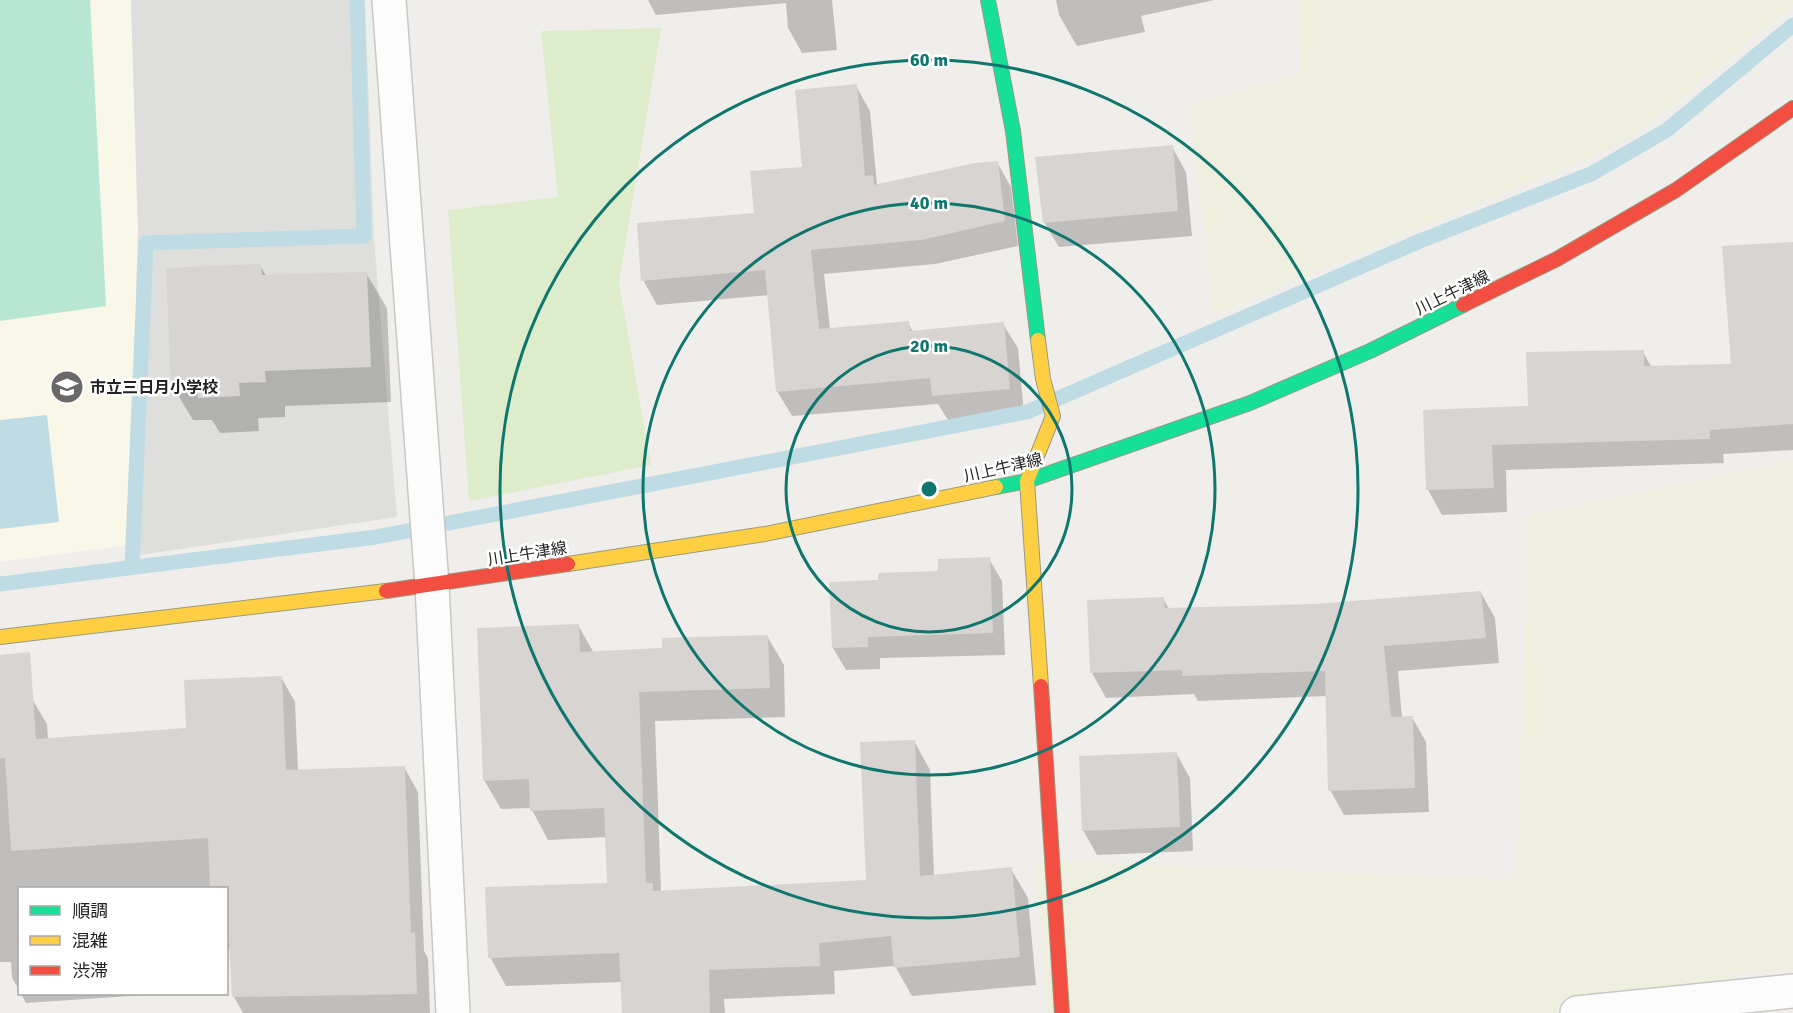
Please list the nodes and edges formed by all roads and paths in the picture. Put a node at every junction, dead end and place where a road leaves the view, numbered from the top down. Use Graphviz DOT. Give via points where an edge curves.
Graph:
graph roads {
  1 [pos="389,0"];
  2 [pos="988,0"];
  3 [pos="1793,108"];
  4 [pos="1027,481"];
  5 [pos="432,585"];
  6 [pos="0,637"];
  7 [pos="1793,991"];
  8 [pos="453,1013"];
  9 [pos="1062,1013"];
  10 [pos="1577,1013"];
  1 -- 5 [label="street"];
  2 -- 4 [label="main road" via="1013,131 1043,380 1053,416"];
  3 -- 4 [label="main road, 川上牛津線" via="1676,190 1557,259 1381,346 1250,403"];
  4 -- 5 [label="main road, 川上牛津線" via="765,534"];
  4 -- 9 [label="main road"];
  5 -- 6 [label="main road, 川上牛津線"];
  5 -- 8 [label="street"];
  7 -- 10 [label="street"];
}
